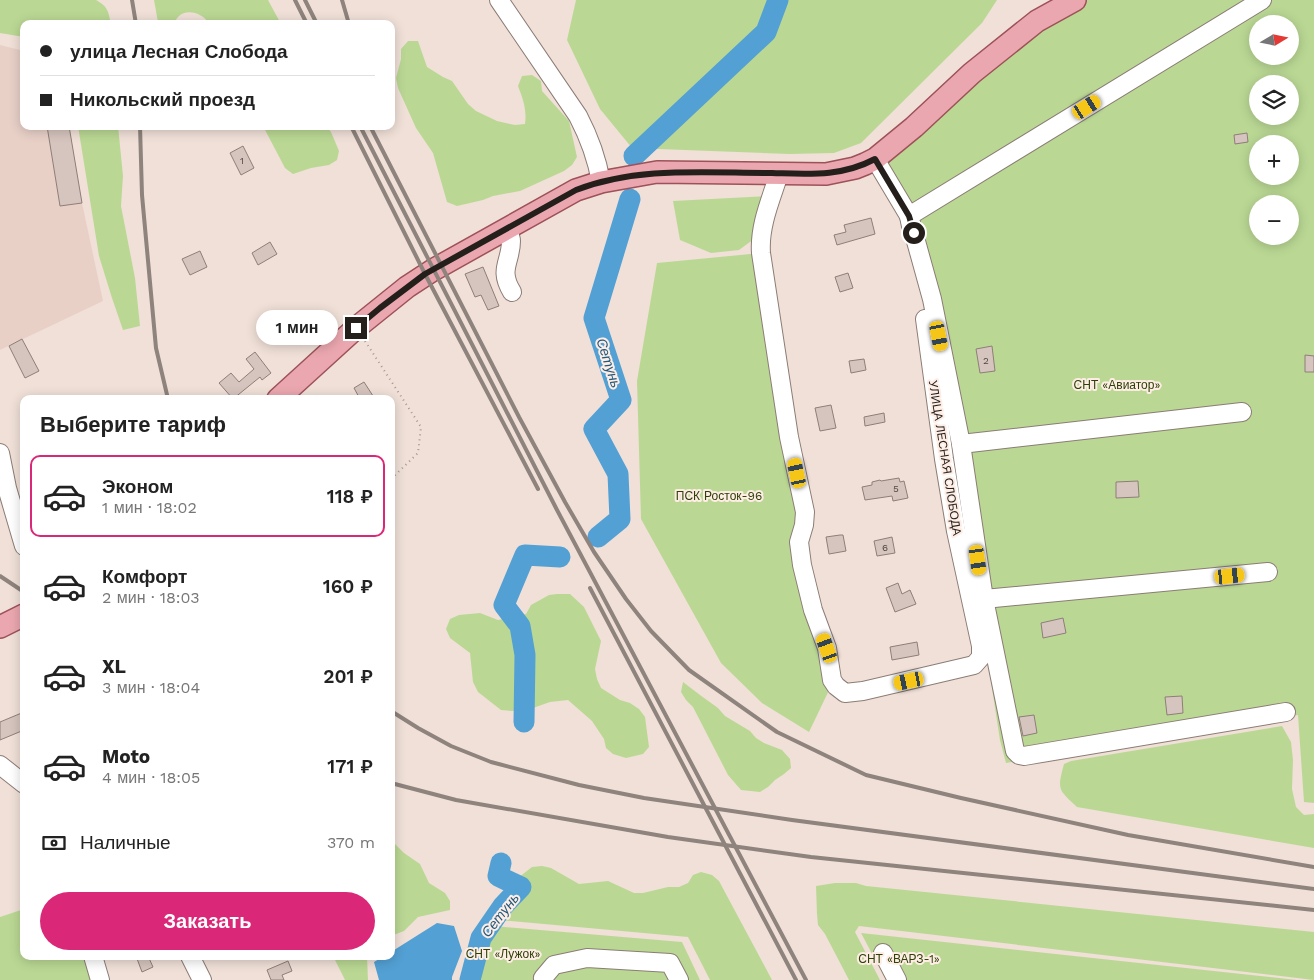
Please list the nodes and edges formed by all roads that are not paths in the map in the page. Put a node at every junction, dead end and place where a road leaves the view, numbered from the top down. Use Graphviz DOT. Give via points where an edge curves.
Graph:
graph roads {
  1 [pos="499,0"];
  2 [pos="1075,0"];
  3 [pos="1262,0"];
  4 [pos="875,159"];
  5 [pos="779,174"];
  6 [pos="601,182"];
  7 [pos="909,216"];
  8 [pos="507,229"];
  9 [pos="512,292"];
  10 [pos="282,395"];
  11 [pos="1242,412"];
  12 [pos="961,444"];
  13 [pos="0,454"];
  14 [pos="4,485"];
  15 [pos="20,534"];
  16 [pos="1268,572"];
  17 [pos="984,599"];
  18 [pos="20,616"];
  19 [pos="0,627"];
  20 [pos="1286,712"];
  21 [pos="0,765"];
  22 [pos="20,781"];
  23 [pos="883,953"];
  24 [pos="94,960"];
  25 [pos="192,960"];
  26 [pos="100,980"];
  27 [pos="202,980"];
  28 [pos="544,980"];
  29 [pos="679,980"];
  30 [pos="897,980"];
  1 -- 6 [label="street" via="578,116 591,145"];
  2 -- 4 [label="main road" via="1037,21 972,73"];
  3 -- 7 [label="street"];
  4 -- 5 [label="main road" via="855,168 826,174"];
  4 -- 7 [label="street, УЛИЦА ЛЕСНАЯ СЛОБОДА"];
  5 -- 6 [label="main road" via="657,172"];
  5 -- 7 [label="street, УЛИЦА ЛЕСНАЯ СЛОБОДА" via="763,224 761,253 789,437 805,512 799,542 802,565 827,648 832,680 845,692 872,689 974,665 981,657 982,646 956,532 944,459"];
  6 -- 8 [label="main road" via="576,190"];
  7 -- 12 [label="street" via="932,300"];
  8 -- 9 [label="street" via="511,240 506,280"];
  8 -- 10 [label="main road" via="425,274 356,328"];
  11 -- 12 [label="street"];
  12 -- 17 [label="street"];
  13 -- 14 [label="street"];
  14 -- 15 [label="street"];
  16 -- 17 [label="street"];
  17 -- 20 [label="street" via="1015,751 1019,755"];
  18 -- 19 [label="main road"];
  21 -- 22 [label="street"];
  23 -- 30 [label="street"];
  24 -- 26 [label="street"];
  25 -- 27 [label="street"];
  28 -- 29 [label="street" via="554,965 587,958 670,963"];
}
